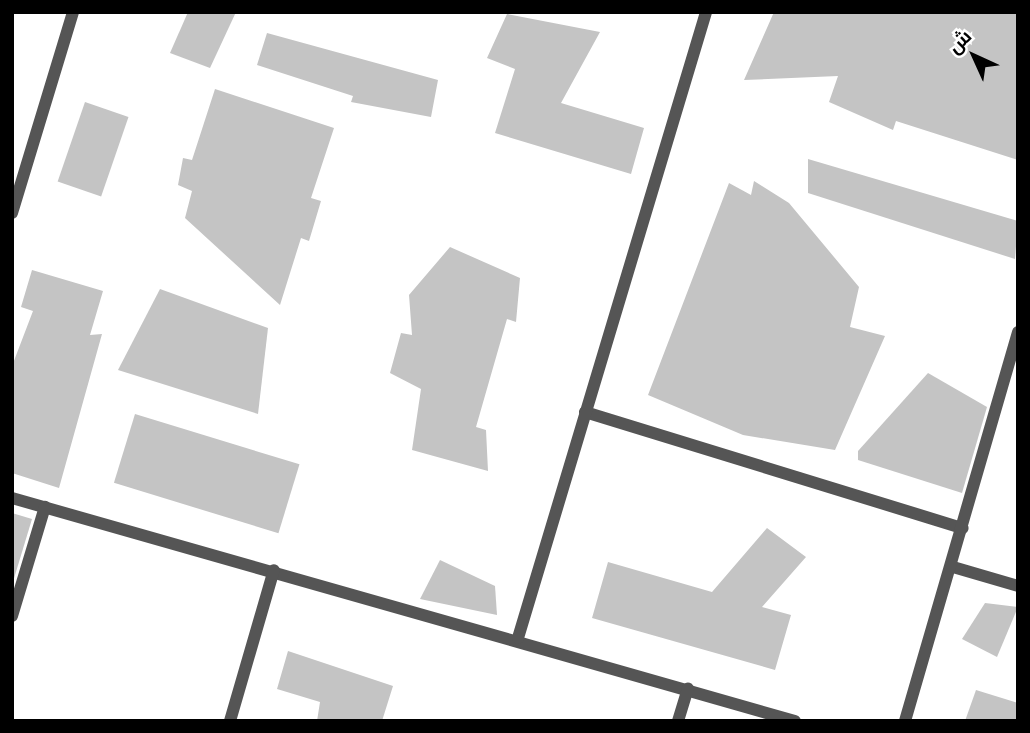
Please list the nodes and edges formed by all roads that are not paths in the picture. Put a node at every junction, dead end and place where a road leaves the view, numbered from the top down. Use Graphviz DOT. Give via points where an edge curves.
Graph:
graph roads {
  1 [pos="73,12"];
  2 [pos="706,12"];
  3 [pos="12,213"];
  4 [pos="1018,332"];
  5 [pos="585,412"];
  6 [pos="12,498"];
  7 [pos="45,508"];
  8 [pos="963,528"];
  9 [pos="953,567"];
  10 [pos="274,570"];
  11 [pos="1018,586"];
  12 [pos="12,616"];
  13 [pos="518,638"];
  14 [pos="688,688"];
  15 [pos="230,721"];
  16 [pos="678,721"];
  17 [pos="794,721"];
  18 [pos="905,721"];
  1 -- 3 [label="lane"];
  2 -- 5 [label="lane"];
  4 -- 8 [label="lane"];
  5 -- 8 [label="lane"];
  5 -- 13 [label="lane"];
  6 -- 7 [label="lane"];
  7 -- 10 [label="lane"];
  7 -- 12 [label="lane"];
  8 -- 9 [label="lane"];
  9 -- 11 [label="lane"];
  9 -- 18 [label="lane"];
  10 -- 13 [label="lane"];
  10 -- 15 [label="lane"];
  13 -- 14 [label="lane"];
  14 -- 16 [label="lane"];
  14 -- 17 [label="lane"];
}
